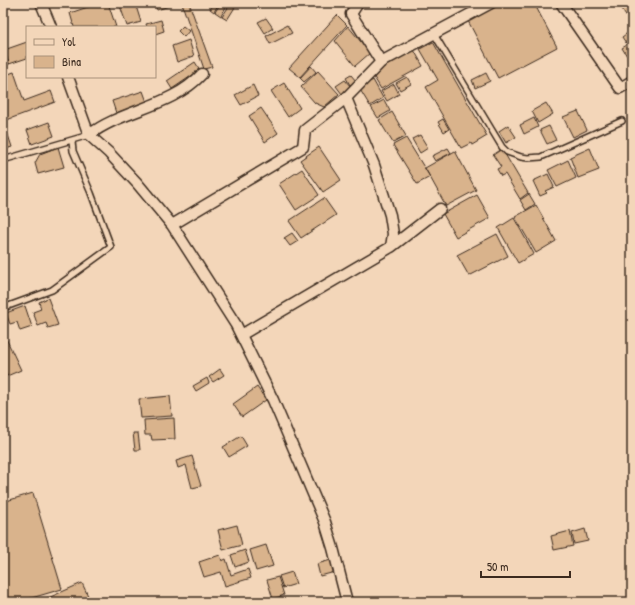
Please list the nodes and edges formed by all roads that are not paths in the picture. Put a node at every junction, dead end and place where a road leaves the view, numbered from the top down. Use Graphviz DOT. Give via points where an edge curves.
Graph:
graph roads {
  1 [pos="42,3"];
  2 [pos="358,3"];
  3 [pos="491,3"];
  4 [pos="561,3"];
  5 [pos="51,26"];
  6 [pos="434,34"];
  7 [pos="381,62"];
  8 [pos="202,74"];
  9 [pos="68,78"];
  10 [pos="632,81"];
  11 [pos="346,98"];
  12 [pos="622,121"];
  13 [pos="89,135"];
  14 [pos="72,141"];
  15 [pos="3,160"];
  16 [pos="440,209"];
  17 [pos="172,225"];
  18 [pos="391,247"];
  19 [pos="3,308"];
  20 [pos="240,335"];
  21 [pos="347,602"];
  1 -- 5 [label="street"];
  2 -- 7 [label="street" via="351,14"];
  3 -- 6 [label="street"];
  4 -- 10 [label="street" via="620,88"];
  6 -- 7 [label="street"];
  6 -- 12 [label="lane" via="502,147 514,155 528,158 547,156"];
  7 -- 11 [label="street"];
  8 -- 13 [label="street" via="193,84 172,96 108,122"];
  9 -- 13 [label="street"];
  11 -- 17 [label="street" via="305,130 303,147"];
  11 -- 18 [label="street" via="374,165 390,215 393,234"];
  13 -- 14 [label="lane"];
  13 -- 17 [label="street" via="137,182"];
  14 -- 15 [label="lane"];
  14 -- 19 [label="lane" via="73,151 111,248 52,290"];
  16 -- 18 [label="street"];
  17 -- 20 [label="street"];
  18 -- 20 [label="street"];
  20 -- 21 [label="street" via="273,400 325,522"];
}
